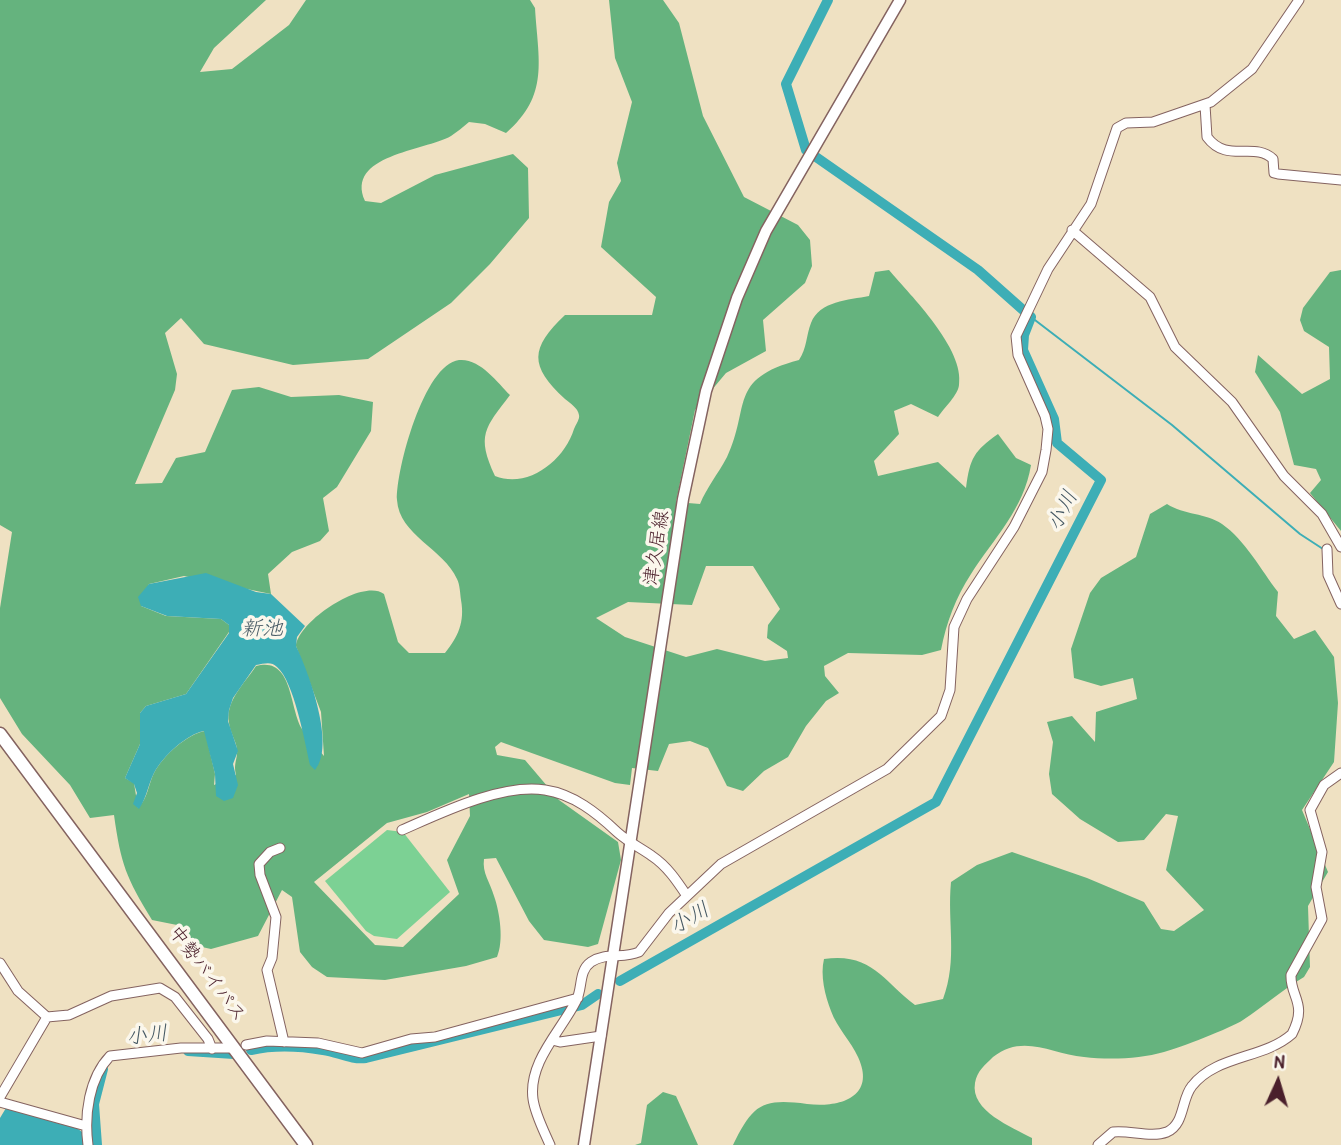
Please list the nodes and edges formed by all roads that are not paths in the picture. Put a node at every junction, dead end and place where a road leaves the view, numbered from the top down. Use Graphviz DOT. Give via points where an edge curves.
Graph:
graph roads {
  1 [pos="900,0"];
  2 [pos="1299,0"];
  3 [pos="1205,105"];
  4 [pos="1341,180"];
  5 [pos="1072,230"];
  6 [pos="1341,547"];
  7 [pos="1327,549"];
  8 [pos="1341,604"];
  9 [pos="0,734"];
  10 [pos="1341,773"];
  11 [pos="69,828"];
  12 [pos="402,830"];
  13 [pos="631,842"];
  14 [pos="280,848"];
  15 [pos="687,896"];
  16 [pos="612,955"];
  17 [pos="0,963"];
  18 [pos="575,1004"];
  19 [pos="47,1017"];
  20 [pos="601,1036"];
  21 [pos="552,1040"];
  22 [pos="284,1042"];
  23 [pos="246,1045"];
  24 [pos="231,1048"];
  25 [pos="212,1049"];
  26 [pos="0,1100"];
  27 [pos="86,1126"];
  28 [pos="88,1145"];
  29 [pos="306,1145"];
  30 [pos="312,1145"];
  31 [pos="550,1145"];
  32 [pos="584,1145"];
  33 [pos="1098,1145"];
  1 -- 13 [label="main road, 津久居線" via="753,260 721,342 703,401 683,499"];
  2 -- 3 [label="street" via="1252,69"];
  3 -- 4 [label="street" via="1208,137 1219,148 1238,154 1266,153 1273,159 1274,173"];
  3 -- 5 [label="street" via="1117,128 1091,204"];
  5 -- 6 [label="street" via="1150,298 1175,347 1232,402 1284,476 1325,519"];
  5 -- 15 [label="street" via="1025,313 1016,346 1048,429 1042,472 1014,527 958,614 951,638 949,697 941,716 887,769 738,853"];
  7 -- 8 [label="street" via="1328,578"];
  9 -- 11 [label="highway, 中勢バイパス"];
  10 -- 33 [label="street" via="1324,785 1310,810 1322,852 1316,887 1322,919 1291,975 1299,1000 1292,1034 1269,1050 1229,1062 1194,1084 1170,1130 1158,1134 1113,1132"];
  11 -- 29 [label="highway, 中勢バイパス"];
  11 -- 30 [label="highway, 中勢バイパス"];
  12 -- 13 [label="street" via="450,809 506,793 544,789 606,819"];
  13 -- 15 [label="street" via="668,870"];
  13 -- 16 [label="main road, 津久居線"];
  14 -- 22 [label="street" via="259,864 276,917 267,970"];
  15 -- 16 [label="street" via="639,952"];
  16 -- 18 [label="street" via="586,967"];
  16 -- 20 [label="main road, 津久居線"];
  17 -- 19 [label="street" via="18,991"];
  18 -- 21 [label="street"];
  18 -- 22 [label="street" via="362,1053"];
  19 -- 25 [label="street" via="69,1015 111,996 160,988 175,997"];
  19 -- 26 [label="street"];
  20 -- 21 [label="street"];
  20 -- 32 [label="main road, 津久居線"];
  21 -- 31 [label="street" via="540,1059 533,1088"];
  22 -- 23 [label="street"];
  24 -- 25 [label="street"];
  25 -- 27 [label="street" via="110,1056 96,1073"];
  26 -- 27 [label="street"];
  27 -- 28 [label="street"];
}
